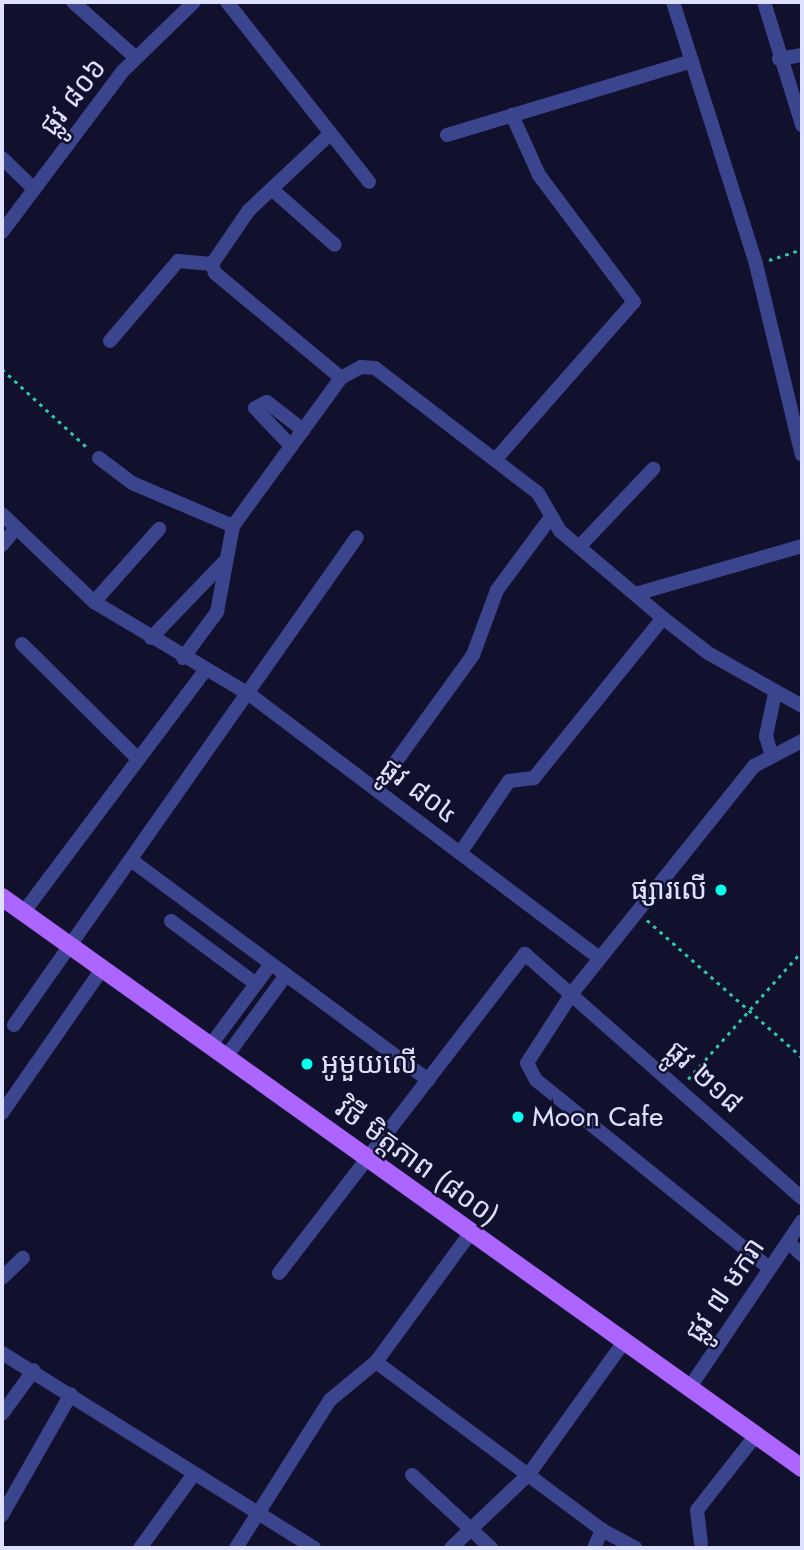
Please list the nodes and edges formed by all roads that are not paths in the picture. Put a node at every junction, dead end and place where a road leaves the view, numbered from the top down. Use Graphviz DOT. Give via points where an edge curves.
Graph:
graph roads {
  1 [pos="73,2"];
  2 [pos="194,2"];
  3 [pos="227,2"];
  4 [pos="673,2"];
  5 [pos="764,2"];
  6 [pos="802,55"];
  7 [pos="136,58"];
  8 [pos="779,59"];
  9 [pos="692,61"];
  10 [pos="512,115"];
  11 [pos="802,125"];
  12 [pos="329,135"];
  13 [pos="447,135"];
  14 [pos="2,158"];
  15 [pos="369,182"];
  16 [pos="34,189"];
  17 [pos="274,191"];
  18 [pos="2,232"];
  19 [pos="335,245"];
  20 [pos="212,264"];
  21 [pos="110,341"];
  22 [pos="341,378"];
  23 [pos="303,430"];
  24 [pos="291,446"];
  25 [pos="802,455"];
  26 [pos="99,458"];
  27 [pos="495,460"];
  28 [pos="653,469"];
  29 [pos="2,514"];
  30 [pos="551,516"];
  31 [pos="233,526"];
  32 [pos="16,528"];
  33 [pos="159,529"];
  34 [pos="357,537"];
  35 [pos="2,545"];
  36 [pos="802,546"];
  37 [pos="579,547"];
  38 [pos="225,561"];
  39 [pos="639,593"];
  40 [pos="94,602"];
  41 [pos="663,618"];
  42 [pos="151,638"];
  43 [pos="22,644"];
  44 [pos="183,658"];
  45 [pos="206,669"];
  46 [pos="775,693"];
  47 [pos="249,694"];
  48 [pos="802,706"];
  49 [pos="802,741"];
  50 [pos="772,756"];
  51 [pos="137,758"];
  52 [pos="376,789"];
  53 [pos="460,853"];
  54 [pos="131,860"];
  55 [pos="2,897"];
  56 [pos="23,912"];
  57 [pos="171,921"];
  58 [pos="69,946"];
  59 [pos="599,958"];
  60 [pos="271,964"];
  61 [pos="102,969"];
  62 [pos="286,975"];
  63 [pos="256,984"];
  64 [pos="573,992"];
  65 [pos="15,1025"];
  66 [pos="210,1046"];
  67 [pos="226,1057"];
  68 [pos="428,1080"];
  69 [pos="2,1113"];
  70 [pos="368,1158"];
  71 [pos="802,1198"];
  72 [pos="802,1221"];
  73 [pos="471,1232"];
  74 [pos="788,1242"];
  75 [pos="802,1255"];
  76 [pos="23,1258"];
  77 [pos="769,1268"];
  78 [pos="279,1273"];
  79 [pos="2,1278"];
  80 [pos="624,1342"];
  81 [pos="2,1353"];
  82 [pos="376,1362"];
  83 [pos="34,1370"];
  84 [pos="690,1387"];
  85 [pos="71,1394"];
  86 [pos="2,1414"];
  87 [pos="756,1435"];
  88 [pos="802,1468"];
  89 [pos="194,1474"];
  90 [pos="529,1474"];
  91 [pos="412,1475"];
  92 [pos="4,1504"];
  93 [pos="257,1508"];
  94 [pos="602,1530"];
  95 [pos="472,1532"];
  96 [pos="701,1544"];
  97 [pos="305,1546"];
  98 [pos="140,1548"];
  99 [pos="236,1548"];
  100 [pos="451,1548"];
  101 [pos="491,1548"];
  102 [pos="594,1548"];
  103 [pos="636,1548"];
  1 -- 7 [label="street"];
  2 -- 7 [label="street, ផ្លូវ ៨០៦"];
  3 -- 12 [label="street" via="322,116"];
  4 -- 9 [label="street"];
  5 -- 8 [label="street"];
  6 -- 8 [label="street"];
  7 -- 16 [label="street, ផ្លូវ ៨០៦"];
  8 -- 11 [label="street"];
  9 -- 10 [label="street"];
  9 -- 25 [label="street" via="756,264"];
  10 -- 13 [label="street"];
  10 -- 27 [label="street" via="538,175 634,302"];
  12 -- 15 [label="street"];
  12 -- 17 [label="street"];
  14 -- 16 [label="street"];
  16 -- 18 [label="street, ផ្លូវ ៨០៦"];
  17 -- 19 [label="street"];
  17 -- 20 [label="street" via="230,230"];
  20 -- 21 [label="street" via="178,261"];
  20 -- 22 [label="street" via="215,273"];
  22 -- 23 [label="street"];
  22 -- 27 [label="street" via="361,367 375,368"];
  23 -- 24 [label="street"];
  23 -- 24 [label="street" via="267,402 255,408"];
  24 -- 31 [label="street"];
  26 -- 31 [label="street" via="132,482"];
  27 -- 30 [label="street" via="538,493"];
  28 -- 37 [label="street"];
  29 -- 32 [label="street, ផ្លូវ ៨០៤"];
  30 -- 37 [label="street"];
  30 -- 52 [label="street" via="497,590 473,655"];
  31 -- 38 [label="street"];
  32 -- 35 [label="street"];
  32 -- 40 [label="street, ផ្លូវ ៨០៤"];
  33 -- 40 [label="street"];
  34 -- 47 [label="street"];
  36 -- 39 [label="street"];
  37 -- 39 [label="street"];
  38 -- 42 [label="street"];
  38 -- 44 [label="street" via="216,612"];
  39 -- 41 [label="street"];
  40 -- 42 [label="street, ផ្លូវ ៨០៤"];
  41 -- 46 [label="street"];
  41 -- 53 [label="street" via="534,779 509,781"];
  42 -- 44 [label="street, ផ្លូវ ៨០៤"];
  43 -- 51 [label="street"];
  44 -- 45 [label="street, ផ្លូវ ៨០៤"];
  45 -- 47 [label="street, ផ្លូវ ៨០៤"];
  45 -- 51 [label="street"];
  46 -- 48 [label="street"];
  46 -- 50 [label="street" via="765,736"];
  47 -- 52 [label="street, ផ្លូវ ៨០៤"];
  47 -- 54 [label="street"];
  49 -- 50 [label="street"];
  50 -- 59 [label="street" via="754,766"];
  51 -- 56 [label="street"];
  52 -- 53 [label="street, ផ្លូវ ៨០៤"];
  53 -- 59 [label="street, ផ្លូវ ៨០៤"];
  54 -- 58 [label="street"];
  54 -- 60 [label="street"];
  55 -- 56 [label="main road, វិថី មិត្តភាព (៨០០)"];
  56 -- 58 [label="main road, វិថី មិត្តភាព (៨០០)"];
  57 -- 63 [label="street"];
  58 -- 61 [label="main road, វិថី មិត្តភាព (៨០០)"];
  58 -- 65 [label="street"];
  59 -- 64 [label="street"];
  60 -- 62 [label="street"];
  60 -- 63 [label="street"];
  61 -- 66 [label="main road, វិថី មិត្តភាព (៨០០)"];
  61 -- 69 [label="street"];
  62 -- 67 [label="street"];
  62 -- 68 [label="street"];
  63 -- 66 [label="street"];
  64 -- 68 [label="street, ផ្លូវ ២១៨" via="525,954"];
  64 -- 71 [label="street, ផ្លូវ ២១៨"];
  64 -- 77 [label="street" via="532,1048 528,1071"];
  66 -- 67 [label="main road, វិថី មិត្តភាព (៨០០)"];
  67 -- 70 [label="main road, វិថី មិត្តភាព (៨០០)"];
  68 -- 70 [label="street"];
  70 -- 73 [label="main road, វិថី មិត្តភាព (៨០០)"];
  70 -- 78 [label="street"];
  72 -- 74 [label="street, ផ្លូវ ៧ មករា"];
  73 -- 80 [label="main road, វិថី មិត្តភាព (៨០០)"];
  73 -- 82 [label="street"];
  74 -- 75 [label="street"];
  74 -- 77 [label="street, ផ្លូវ ៧ មករា"];
  76 -- 79 [label="street"];
  77 -- 84 [label="street, ផ្លូវ ៧ មករា"];
  80 -- 84 [label="main road, វិថី មិត្តភាព (៨០០)"];
  80 -- 90 [label="street"];
  81 -- 83 [label="street"];
  82 -- 90 [label="street"];
  82 -- 93 [label="street" via="330,1400"];
  83 -- 85 [label="street"];
  83 -- 86 [label="street"];
  84 -- 87 [label="main road, វិថី មិត្តភាព (៨០០)"];
  85 -- 89 [label="street"];
  85 -- 92 [label="street"];
  87 -- 88 [label="main road, វិថី មិត្តភាព (៨០០)"];
  87 -- 96 [label="street" via="697,1510"];
  89 -- 93 [label="street"];
  89 -- 98 [label="street"];
  90 -- 94 [label="street"];
  90 -- 95 [label="street"];
  91 -- 95 [label="street"];
  93 -- 97 [label="street"];
  93 -- 99 [label="street"];
  94 -- 102 [label="street"];
  94 -- 103 [label="street"];
  95 -- 100 [label="street"];
  95 -- 101 [label="street"];
}
